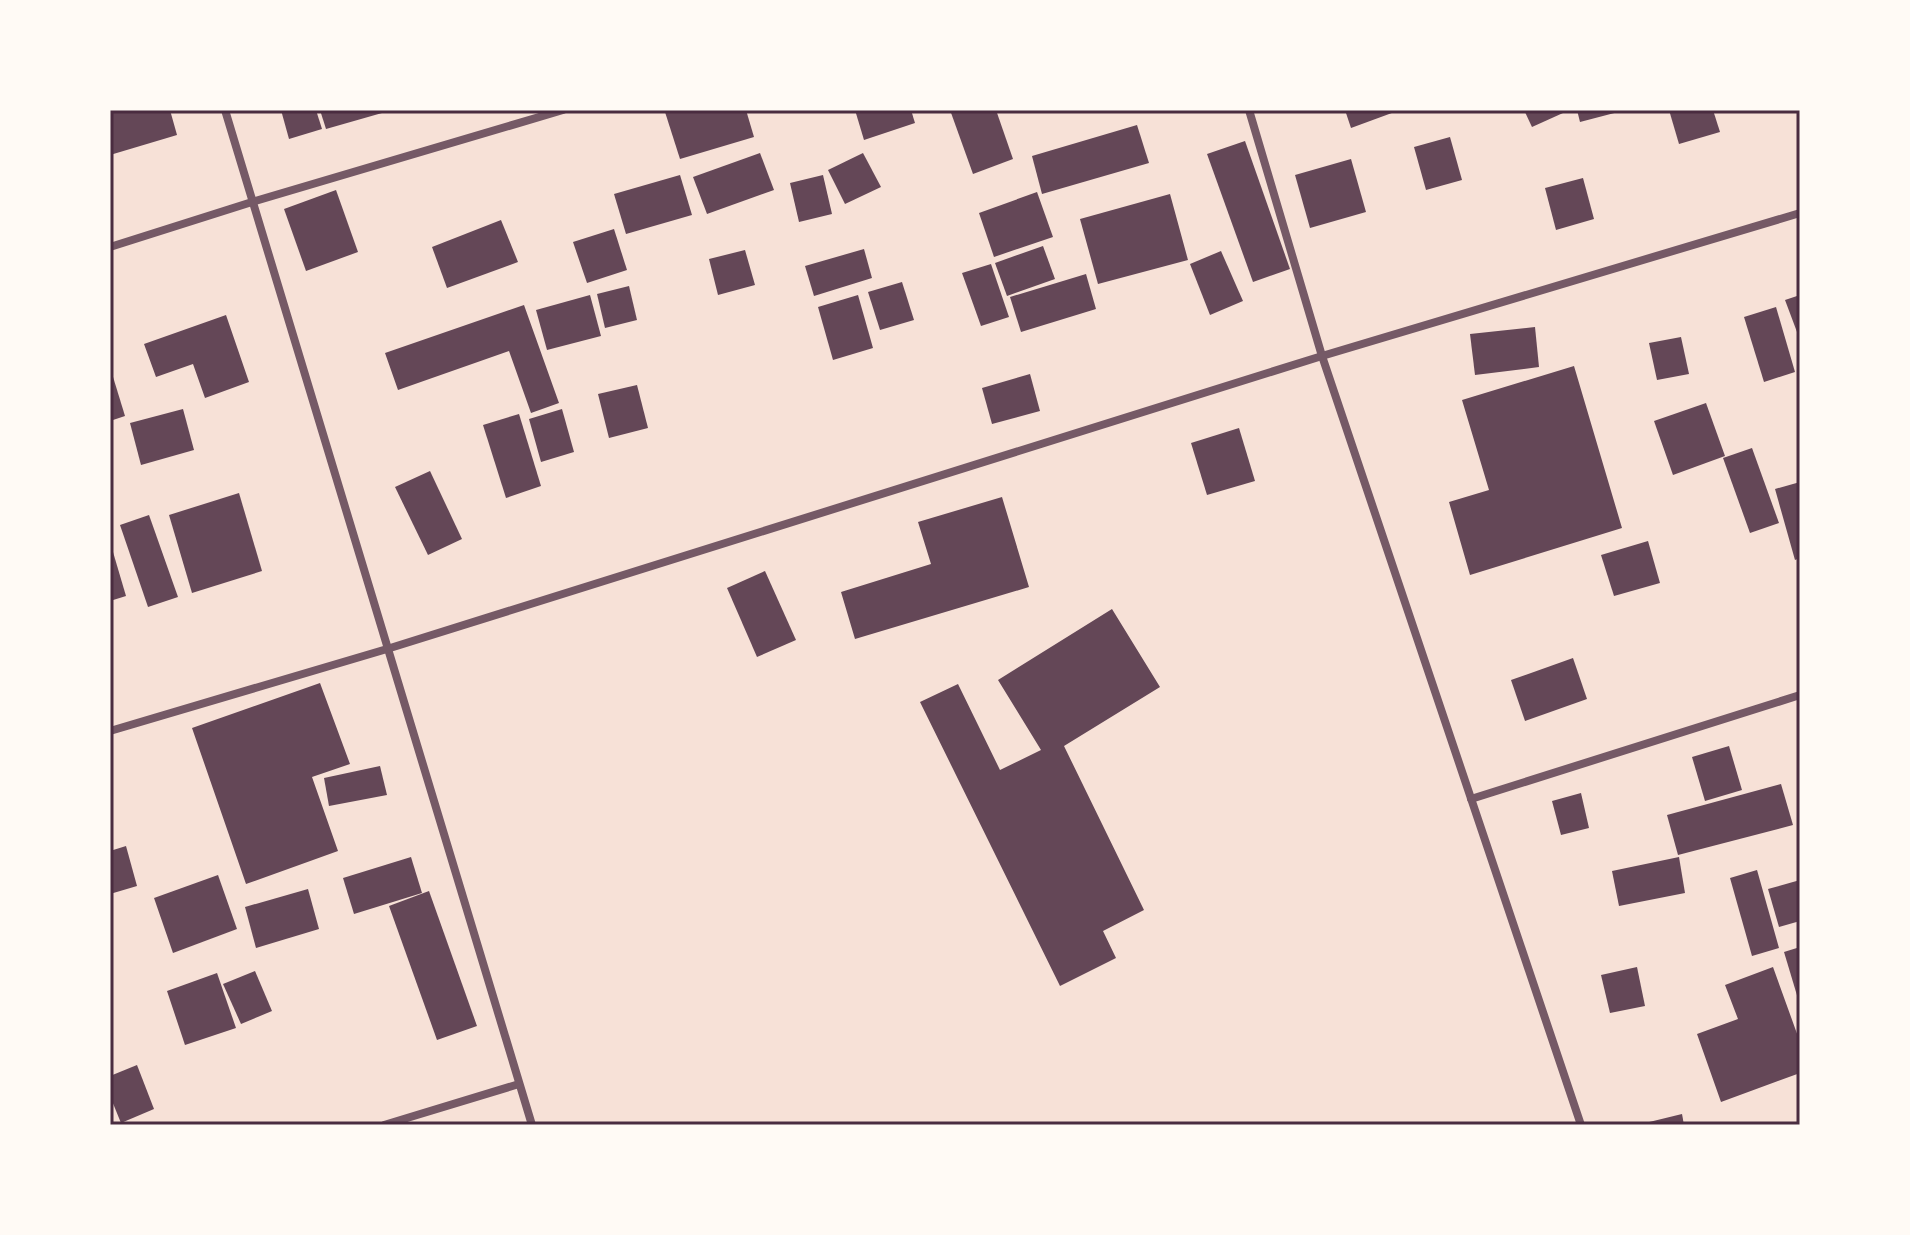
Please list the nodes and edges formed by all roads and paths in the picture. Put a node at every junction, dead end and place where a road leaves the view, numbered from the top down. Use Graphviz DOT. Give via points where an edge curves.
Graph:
graph roads {
  1 [pos="225,110"];
  2 [pos="563,110"];
  3 [pos="1249,110"];
  4 [pos="252,202"];
  5 [pos="1800,213"];
  6 [pos="110,247"];
  7 [pos="1322,356"];
  8 [pos="387,649"];
  9 [pos="1800,695"];
  10 [pos="110,731"];
  11 [pos="1471,799"];
  12 [pos="519,1084"];
  13 [pos="384,1125"];
  14 [pos="532,1125"];
  15 [pos="1581,1125"];
  1 -- 4 [label="street"];
  2 -- 4 [label="street"];
  3 -- 7 [label="street"];
  4 -- 6 [label="street"];
  4 -- 8 [label="street"];
  5 -- 7 [label="street"];
  7 -- 8 [label="street"];
  7 -- 11 [label="street"];
  8 -- 10 [label="street"];
  8 -- 12 [label="street"];
  9 -- 11 [label="street"];
  11 -- 15 [label="street"];
  12 -- 13 [label="street"];
  12 -- 14 [label="street"];
}
